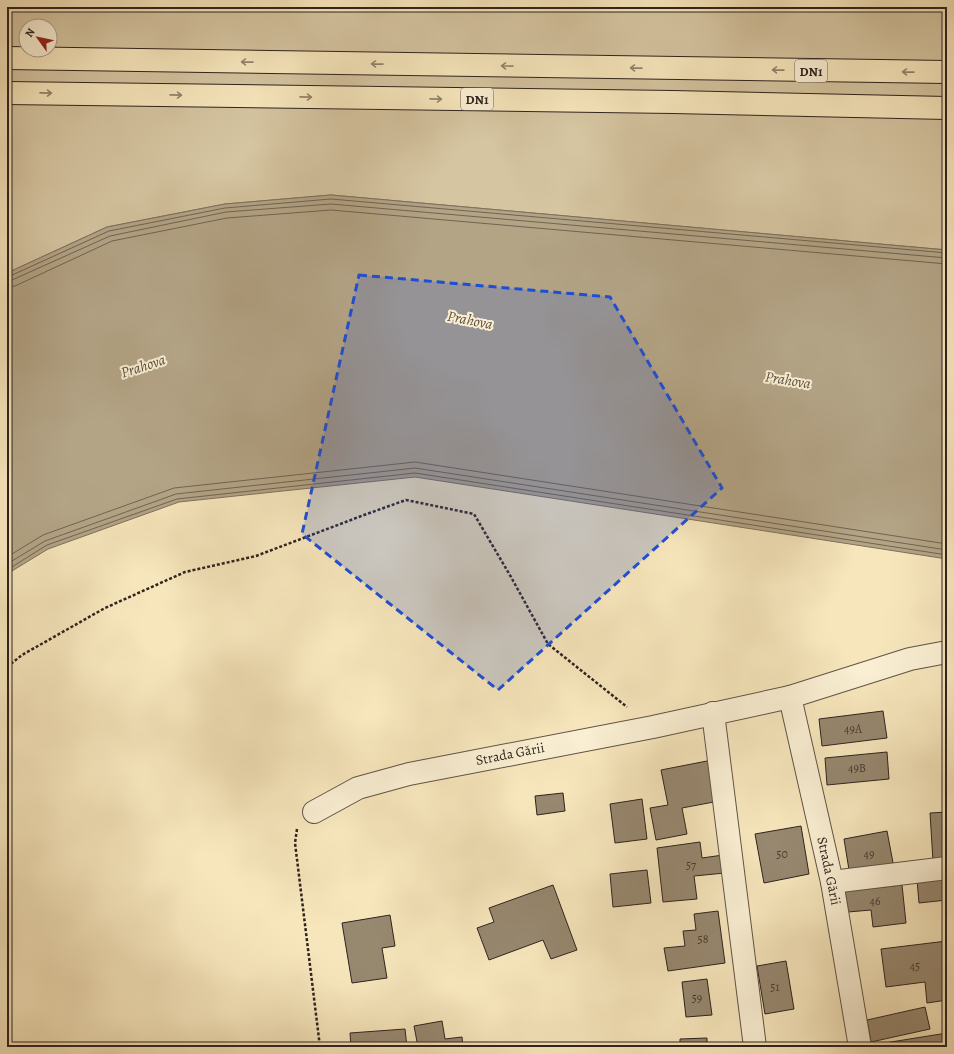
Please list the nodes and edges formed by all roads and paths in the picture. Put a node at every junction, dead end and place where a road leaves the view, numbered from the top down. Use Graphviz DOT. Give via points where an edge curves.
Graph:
graph roads {
  1 [pos="7,58"];
  2 [pos="947,72"];
  3 [pos="7,93"];
  4 [pos="947,108"];
  5 [pos="947,652"];
  6 [pos="7,667"];
  7 [pos="790,697"];
  8 [pos="713,713"];
  9 [pos="653,727"];
  10 [pos="314,812"];
  11 [pos="947,868"];
  12 [pos="832,882"];
  13 [pos="320,1047"];
  14 [pos="755,1047"];
  15 [pos="860,1047"];
  2 -- 1 [label="highway, DN1, one-way"];
  3 -- 4 [label="highway, DN1, one-way"];
  5 -- 7 [label="street, Strada Gării" via="910,659"];
  6 -- 9 [label="path" via="22,655 105,608 184,572 256,556 406,500 474,514 548,644"];
  7 -- 8 [label="street, Strada Gării"];
  7 -- 12 [label="street, Strada Gării"];
  8 -- 9 [label="street, Strada Gării"];
  8 -- 14 [label="street"];
  9 -- 10 [label="street, Strada Gării" via="409,774 358,788"];
  10 -- 13 [label="path" via="298,827 295,843"];
  11 -- 12 [label="street"];
  12 -- 15 [label="street, Strada Gării"];
}
